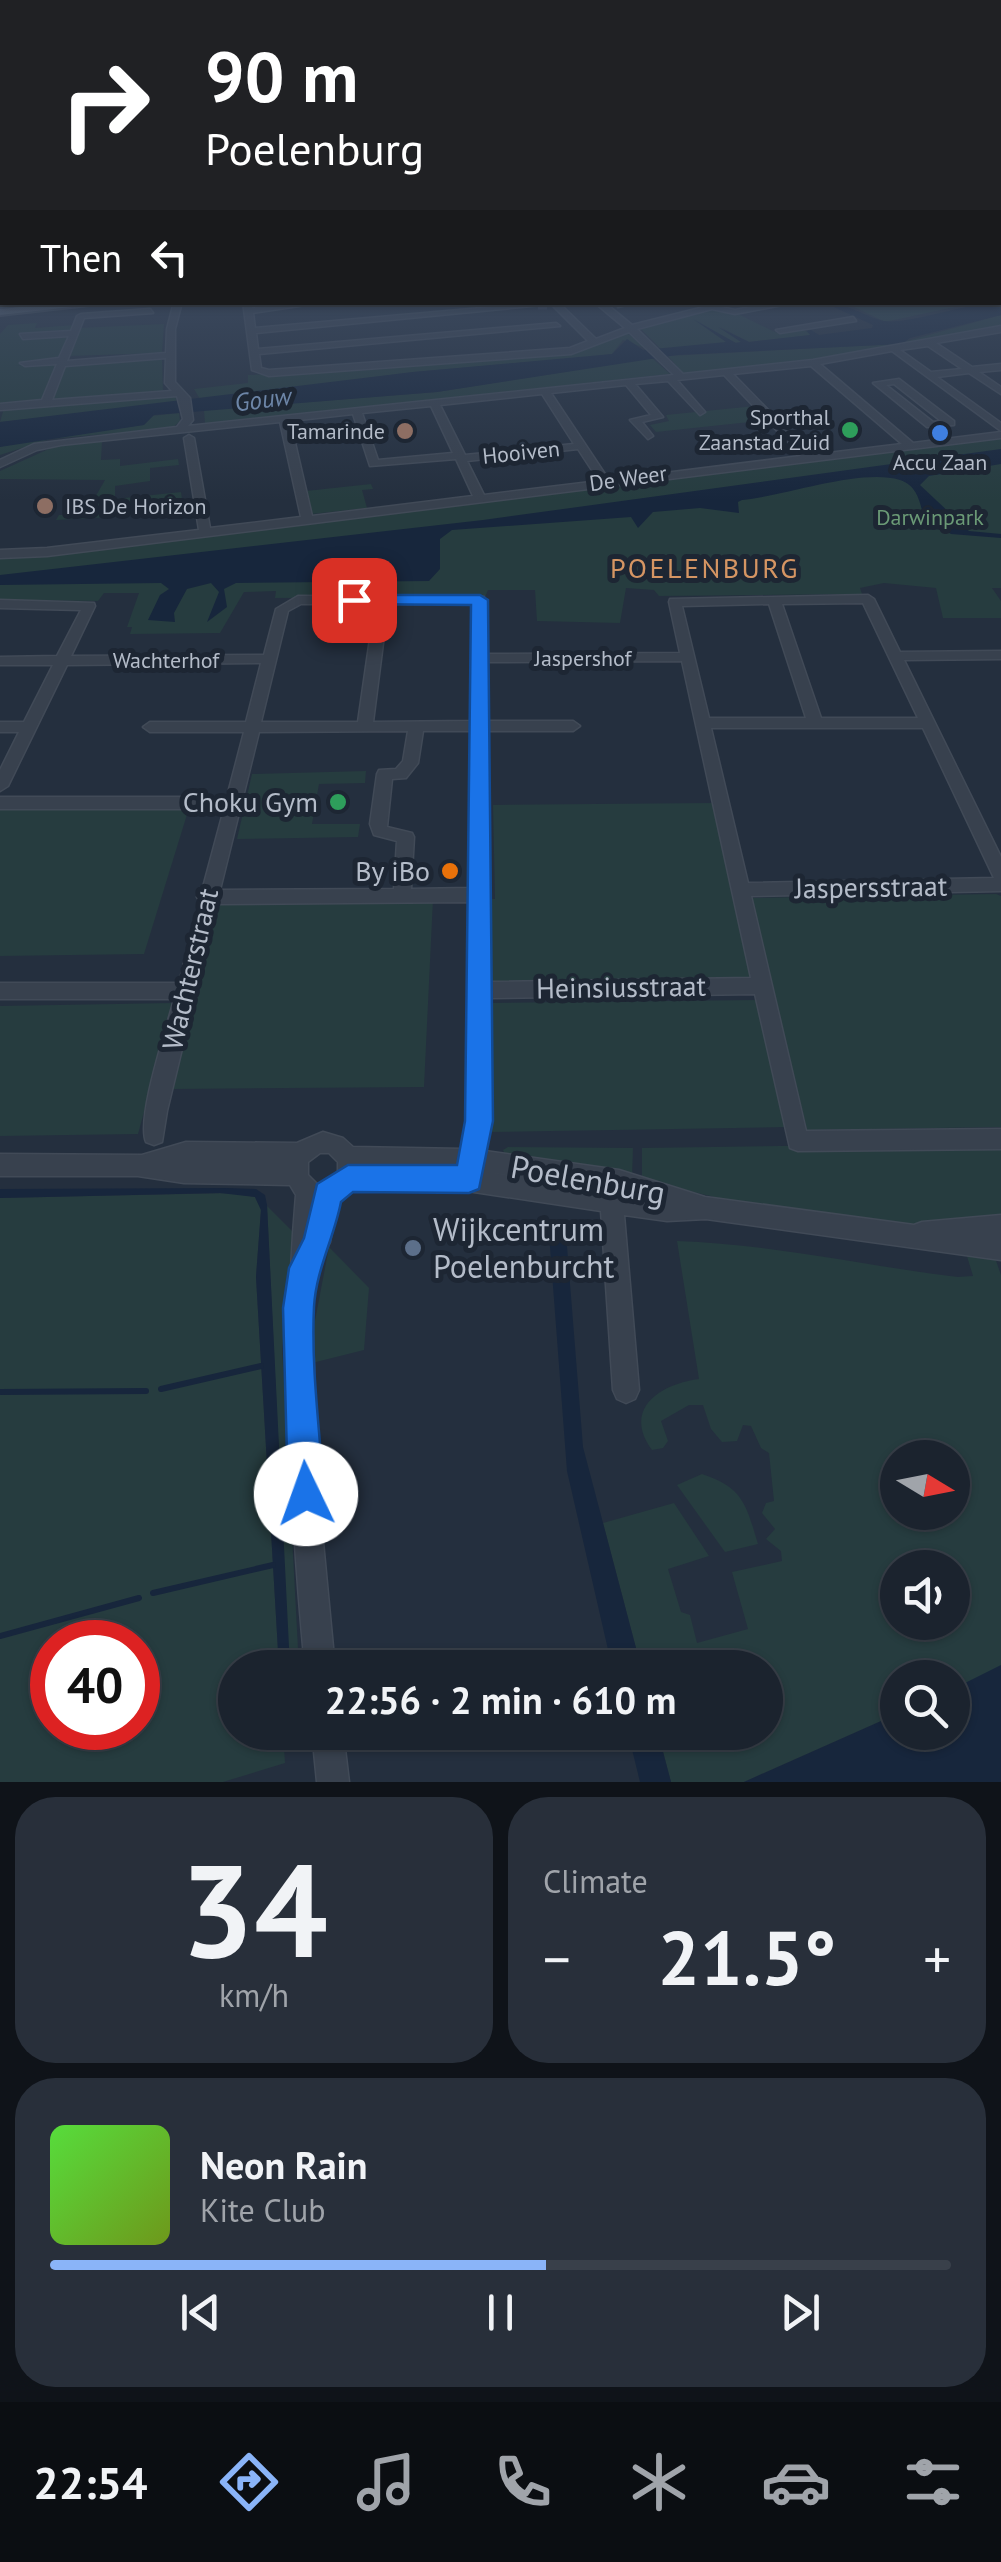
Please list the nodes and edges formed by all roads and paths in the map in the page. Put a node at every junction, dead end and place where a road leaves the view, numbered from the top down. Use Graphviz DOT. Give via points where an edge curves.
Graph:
graph roads {
  1 [pos="39,334"];
  2 [pos="73,334"];
  3 [pos="173,334"];
  4 [pos="252,334"];
  5 [pos="413,334"];
  6 [pos="458,334"];
  7 [pos="581,334"];
  8 [pos="615,334"];
  9 [pos="638,334"];
  10 [pos="974,334"];
  11 [pos="23,336"];
  12 [pos="414,338"];
  13 [pos="595,342"];
  14 [pos="932,344"];
  15 [pos="281,350"];
  16 [pos="895,350"];
  17 [pos="255,352"];
  18 [pos="171,355"];
  19 [pos="63,361"];
  20 [pos="24,363"];
  21 [pos="813,363"];
  22 [pos="420,365"];
  23 [pos="1001,367"];
  24 [pos="970,370"];
  25 [pos="296,372"];
  26 [pos="726,372"];
  27 [pos="929,375"];
  28 [pos="676,378"];
  29 [pos="629,383"];
  30 [pos="545,392"];
  31 [pos="1001,393"];
  32 [pos="181,396"];
  33 [pos="962,400"];
  34 [pos="434,402"];
  35 [pos="46,404"];
  36 [pos="0,407"];
  37 [pos="356,410"];
  38 [pos="700,412"];
  39 [pos="284,418"];
  40 [pos="940,424"];
  41 [pos="186,427"];
  42 [pos="1001,432"];
  43 [pos="648,436"];
  44 [pos="958,440"];
  45 [pos="908,445"];
  46 [pos="581,446"];
  47 [pos="803,453"];
  48 [pos="460,457"];
  49 [pos="0,464"];
  50 [pos="604,482"];
  51 [pos="480,499"];
  52 [pos="307,520"];
  53 [pos="205,532"];
  54 [pos="0,554"];
  55 [pos="382,600"];
  56 [pos="774,600"];
  57 [pos="0,604"];
  58 [pos="1001,655"];
  59 [pos="896,656"];
  60 [pos="269,658"];
  61 [pos="479,658"];
  62 [pos="688,658"];
  63 [pos="62,660"];
  64 [pos="0,662"];
  65 [pos="702,723"];
  66 [pos="816,723"];
  67 [pos="928,723"];
  68 [pos="365,724"];
  69 [pos="252,725"];
  70 [pos="416,726"];
  71 [pos="478,726"];
  72 [pos="573,726"];
  73 [pos="0,727"];
  74 [pos="29,727"];
  75 [pos="150,727"];
  76 [pos="0,786"];
  77 [pos="0,803"];
  78 [pos="231,803"];
  79 [pos="1001,874"];
  80 [pos="1001,884"];
  81 [pos="741,890"];
  82 [pos="480,895"];
  83 [pos="402,896"];
  84 [pos="206,897"];
  85 [pos="763,986"];
  86 [pos="479,990"];
  87 [pos="186,991"];
  88 [pos="0,992"];
  89 [pos="154,1136"];
  90 [pos="1001,1139"];
  91 [pos="0,1165"];
  92 [pos="348,1168"];
  93 [pos="471,1170"];
  94 [pos="308,1179"];
  95 [pos="611,1192"];
  96 [pos="1001,1226"];
  97 [pos="912,1235"];
  98 [pos="1001,1248"];
  99 [pos="626,1390"];
  100 [pos="318,1650"];
  101 [pos="330,1750"];
  102 [pos="333,1782"];
  1 -- 11 [label="street"];
  2 -- 19 [label="street"];
  3 -- 18 [label="street"];
  4 -- 17 [label="street"];
  5 -- 12 [label="street"];
  6 -- 12 [label="street"];
  7 -- 13 [label="street"];
  8 -- 13 [label="street"];
  9 -- 28 [label="street"];
  10 -- 14 [label="street"];
  12 -- 15 [label="street"];
  12 -- 22 [label="street"];
  13 -- 22 [label="street" via="571,351"];
  14 -- 16 [label="street"];
  14 -- 24 [label="street"];
  15 -- 17 [label="street"];
  15 -- 25 [label="street"];
  16 -- 21 [label="street"];
  16 -- 27 [label="street"];
  17 -- 25 [label="street" via="260,373"];
  18 -- 19 [label="street"];
  18 -- 32 [label="street" via="170,385"];
  19 -- 20 [label="street"];
  19 -- 35 [label="street"];
  21 -- 26 [label="street"];
  21 -- 45 [label="street"];
  22 -- 25 [label="street"];
  23 -- 24 [label="street"];
  24 -- 27 [label="street"];
  24 -- 31 [label="street"];
  26 -- 28 [label="street"];
  26 -- 47 [label="street"];
  27 -- 33 [label="street"];
  28 -- 29 [label="street"];
  28 -- 38 [label="street"];
  29 -- 30 [label="street"];
  29 -- 43 [label="street" via="658,417 635,420"];
  30 -- 34 [label="street"];
  30 -- 46 [label="street"];
  31 -- 33 [label="street"];
  32 -- 35 [label="street"];
  32 -- 41 [label="street"];
  33 -- 42 [label="street"];
  34 -- 37 [label="street"];
  34 -- 48 [label="street"];
  35 -- 36 [label="street"];
  37 -- 39 [label="street"];
  37 -- 48 [label="street, Hooiven" via="374,464"];
  39 -- 41 [label="street"];
  39 -- 52 [label="street"];
  40 -- 40 [label="street" via="950,423 896,381 878,383 931,425"];
  40 -- 44 [label="street"];
  41 -- 49 [label="street" via="47,444"];
  41 -- 53 [label="street"];
  42 -- 44 [label="street, De Weer"];
  44 -- 45 [label="street, De Weer"];
  45 -- 47 [label="street, De Weer"];
  46 -- 48 [label="street, Hooiven"];
  46 -- 50 [label="street"];
  47 -- 50 [label="street, De Weer"];
  48 -- 51 [label="street"];
  50 -- 51 [label="street, De Weer"];
  51 -- 52 [label="street, De Weer" via="373,506"];
  52 -- 53 [label="street, De Weer"];
  53 -- 54 [label="street, De Weer"];
  55 -- 60 [label="street, Wachterstraat" via="298,600 282,610"];
  55 -- 61 [label="street" via="480,600"];
  55 -- 68 [label="street"];
  56 -- 59 [label="street" via="868,599"];
  56 -- 62 [label="street" via="675,602"];
  56 -- 66 [label="street"];
  57 -- 63 [label="street" via="87,603"];
  58 -- 59 [label="street"];
  59 -- 67 [label="street"];
  60 -- 63 [label="street, Wachterhof"];
  60 -- 69 [label="street, Wachterstraat"];
  61 -- 62 [label="street, Jaspershof"];
  61 -- 71 [label="street"];
  62 -- 65 [label="street"];
  63 -- 64 [label="street, Wachterhof"];
  63 -- 74 [label="street"];
  65 -- 66 [label="street"];
  65 -- 81 [label="street"];
  66 -- 67 [label="street"];
  67 -- 79 [label="street"];
  68 -- 69 [label="street"];
  68 -- 70 [label="street"];
  69 -- 75 [label="street"];
  69 -- 78 [label="street, Wachterstraat"];
  70 -- 71 [label="street"];
  70 -- 83 [label="street" via="410,764 400,774 386,774 378,824 406,837"];
  71 -- 72 [label="street"];
  71 -- 82 [label="street"];
  73 -- 74 [label="street"];
  74 -- 76 [label="street"];
  77 -- 78 [label="street"];
  78 -- 84 [label="street, Wachterstraat"];
  80 -- 81 [label="street, Jaspersstraat"];
  81 -- 85 [label="street"];
  82 -- 83 [label="street"];
  82 -- 86 [label="street"];
  83 -- 84 [label="street"];
  84 -- 87 [label="street, Wachterstraat"];
  85 -- 86 [label="street, Heinsiusstraat"];
  85 -- 90 [label="street" via="798,1141"];
  86 -- 93 [label="street" via="479,1121"];
  87 -- 88 [label="street"];
  87 -- 89 [label="street, Wachterstraat"];
  91 -- 94 [label="street" via="138,1165"];
  92 -- 93 [label="street, Poelenburg"];
  92 -- 94 [label="street"];
  92 -- 94 [label="street, Poelenburg" via="329,1142"];
  93 -- 95 [label="street, Poelenburg"];
  94 -- 100 [label="street" via="318,1242 304,1268 298,1308"];
  95 -- 97 [label="street, Poelenburg" via="667,1210 706,1208"];
  95 -- 99 [label="street"];
  96 -- 97 [label="street, Poelenburg"];
  97 -- 98 [label="street, Poelenburg"];
  101 -- 102 [label="street"];
}
